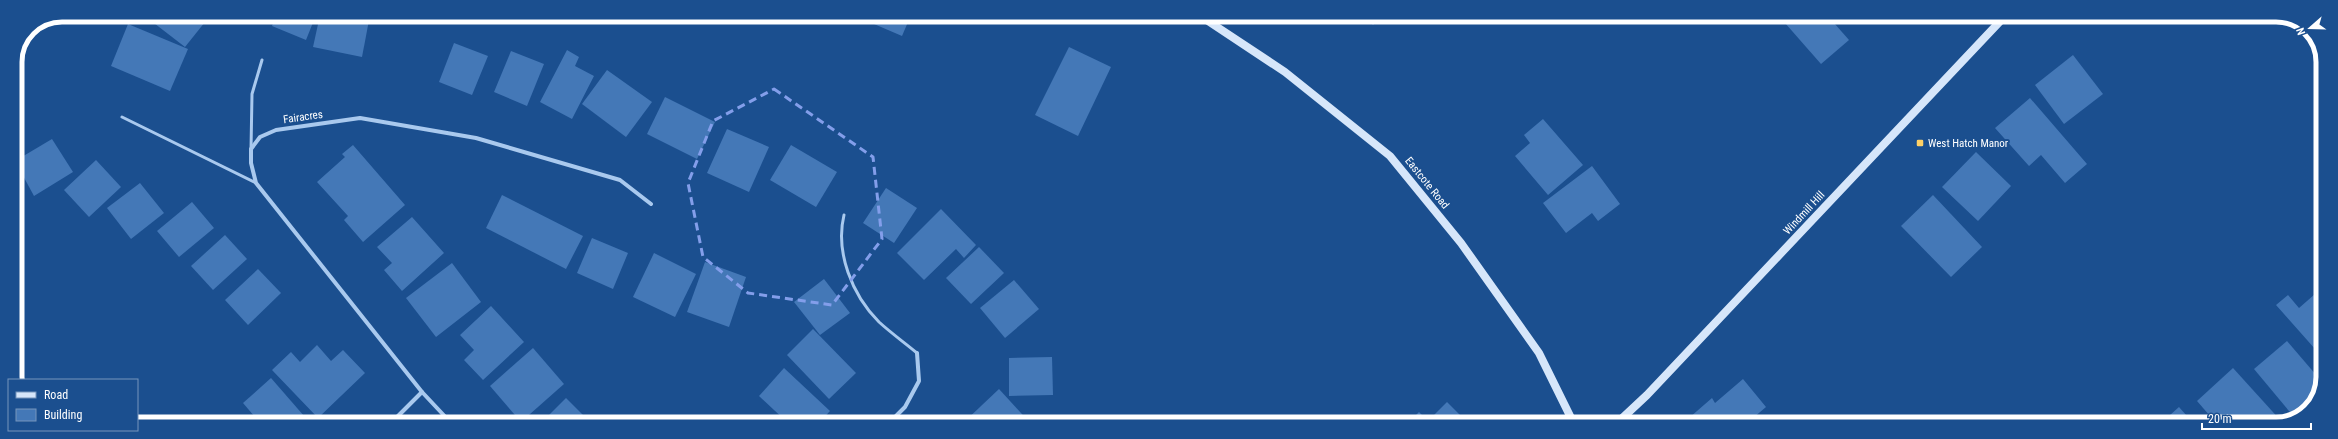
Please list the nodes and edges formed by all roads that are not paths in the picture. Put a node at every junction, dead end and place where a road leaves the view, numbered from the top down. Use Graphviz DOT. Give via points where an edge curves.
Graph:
graph roads {
  1 [pos="1210,22"];
  2 [pos="1999,22"];
  3 [pos="262,60"];
  4 [pos="122,117"];
  5 [pos="251,149"];
  6 [pos="256,183"];
  7 [pos="651,204"];
  8 [pos="844,215"];
  9 [pos="917,354"];
  10 [pos="422,392"];
  11 [pos="397,417"];
  12 [pos="445,417"];
  13 [pos="895,417"];
  14 [pos="1571,417"];
  15 [pos="1623,417"];
  1 -- 14 [label="main road, Eastcote Road" via="1285,72 1390,156 1461,243 1539,353"];
  2 -- 15 [label="main road, Windmill Hill"];
  3 -- 5 [label="lane" via="252,94"];
  4 -- 6 [label="lane"];
  5 -- 6 [label="street" via="251,163"];
  5 -- 7 [label="street, Fairacres" via="260,137 276,130 360,118 476,138 620,180"];
  6 -- 10 [label="street"];
  8 -- 9 [label="lane" via="841,237 843,256 852,286 878,321"];
  9 -- 13 [label="street" via="918,381 905,407"];
  10 -- 11 [label="street"];
  10 -- 12 [label="street"];
}
